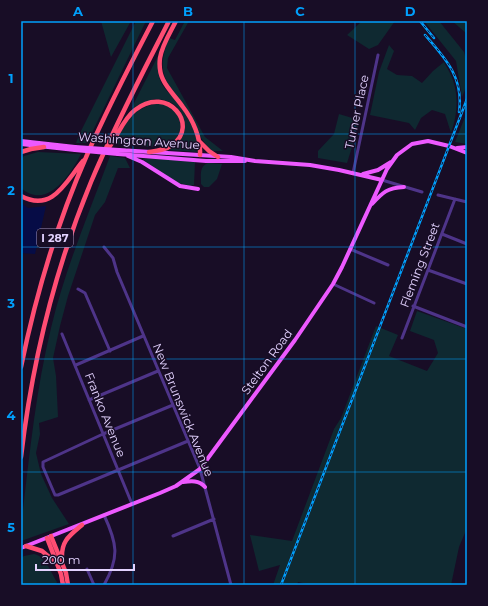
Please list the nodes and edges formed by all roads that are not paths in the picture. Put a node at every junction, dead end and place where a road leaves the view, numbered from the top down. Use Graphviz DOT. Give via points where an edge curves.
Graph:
graph roads {
  1 [pos="153,21"];
  2 [pos="169,21"];
  3 [pos="176,21"];
  4 [pos="378,55"];
  5 [pos="21,140"];
  6 [pos="200,142"];
  7 [pos="21,144"];
  8 [pos="44,147"];
  9 [pos="467,147"];
  10 [pos="75,148"];
  11 [pos="455,148"];
  12 [pos="21,152"];
  13 [pos="118,152"];
  14 [pos="149,152"];
  15 [pos="467,153"];
  16 [pos="124,154"];
  17 [pos="102,155"];
  18 [pos="200,155"];
  19 [pos="218,156"];
  20 [pos="86,157"];
  21 [pos="256,160"];
  22 [pos="392,162"];
  23 [pos="352,172"];
  24 [pos="359,174"];
  25 [pos="382,180"];
  26 [pos="404,186"];
  27 [pos="198,189"];
  28 [pos="422,192"];
  29 [pos="438,195"];
  30 [pos="21,196"];
  31 [pos="455,199"];
  32 [pos="467,202"];
  33 [pos="370,208"];
  34 [pos="442,234"];
  35 [pos="467,244"];
  36 [pos="104,247"];
  37 [pos="350,249"];
  38 [pos="388,265"];
  39 [pos="428,270"];
  40 [pos="333,284"];
  41 [pos="467,284"];
  42 [pos="78,289"];
  43 [pos="374,303"];
  44 [pos="413,306"];
  45 [pos="467,327"];
  46 [pos="62,334"];
  47 [pos="144,336"];
  48 [pos="402,338"];
  49 [pos="110,351"];
  50 [pos="76,365"];
  51 [pos="21,367"];
  52 [pos="158,371"];
  53 [pos="89,400"];
  54 [pos="172,405"];
  55 [pos="104,434"];
  56 [pos="188,441"];
  57 [pos="21,457"];
  58 [pos="200,469"];
  59 [pos="118,470"];
  60 [pos="182,482"];
  61 [pos="205,487"];
  62 [pos="132,504"];
  63 [pos="104,515"];
  64 [pos="214,519"];
  65 [pos="82,525"];
  66 [pos="173,536"];
  67 [pos="49,537"];
  68 [pos="23,547"];
  69 [pos="60,564"];
  70 [pos="87,569"];
  71 [pos="63,585"];
  72 [pos="68,585"];
  73 [pos="94,585"];
  74 [pos="104,585"];
  75 [pos="231,585"];
  1 -- 20 [label="highway, I 287"];
  2 -- 17 [label="highway, I 287"];
  3 -- 6 [label="highway" via="162,50 161,73 166,87 186,112"];
  4 -- 23 [label="street, Turner Place"];
  5 -- 10 [label="main road, Washington Avenue"];
  6 -- 18 [label="highway"];
  6 -- 19 [label="highway"];
  7 -- 8 [label="main road, Washington Avenue"];
  8 -- 10 [label="main road, Washington Avenue"];
  8 -- 12 [label="highway"];
  9 -- 11 [label="main road"];
  10 -- 13 [label="main road, Washington Avenue, bridge"];
  11 -- 15 [label="main road, Stelton Road"];
  11 -- 22 [label="main road, Stelton Road" via="434,142 420,142 404,149"];
  13 -- 14 [label="main road, Washington Avenue"];
  13 -- 16 [label="main road, Washington Avenue"];
  14 -- 17 [label="highway" via="172,146 182,132 178,112 161,101 146,103 134,110"];
  14 -- 18 [label="main road, Washington Avenue"];
  16 -- 21 [label="main road, Washington Avenue" via="206,161"];
  16 -- 27 [label="main road" via="180,186"];
  17 -- 57 [label="highway, I 287" via="74,228 53,294 34,376"];
  18 -- 19 [label="main road, Washington Avenue"];
  19 -- 21 [label="main road, Washington Avenue"];
  20 -- 30 [label="highway" via="67,183 54,195 43,200"];
  20 -- 51 [label="highway, I 287" via="44,274"];
  21 -- 23 [label="main road, Washington Avenue"];
  22 -- 24 [label="main road" via="372,173"];
  22 -- 25 [label="main road, Stelton Road"];
  23 -- 24 [label="main road, Washington Avenue"];
  24 -- 25 [label="main road, Washington Avenue"];
  25 -- 26 [label="street, Washington Avenue"];
  25 -- 33 [label="main road, Stelton Road"];
  26 -- 28 [label="street, Washington Avenue"];
  26 -- 33 [label="main road" via="383,192"];
  29 -- 31 [label="street"];
  31 -- 32 [label="street"];
  31 -- 34 [label="street, Fleming Street"];
  33 -- 37 [label="main road, Stelton Road"];
  34 -- 35 [label="street"];
  34 -- 39 [label="street, Fleming Street"];
  36 -- 47 [label="street, New Brunswick Avenue" via="113,258"];
  37 -- 38 [label="street"];
  37 -- 40 [label="main road, Stelton Road"];
  39 -- 41 [label="street"];
  39 -- 44 [label="street, Fleming Street"];
  40 -- 43 [label="street"];
  40 -- 58 [label="main road, Stelton Road"];
  42 -- 49 [label="street" via="85,293"];
  44 -- 45 [label="street"];
  44 -- 48 [label="street, Fleming Street"];
  46 -- 50 [label="street, Franko Avenue"];
  47 -- 49 [label="street"];
  47 -- 52 [label="street, New Brunswick Avenue"];
  49 -- 50 [label="street"];
  50 -- 53 [label="street, Franko Avenue"];
  52 -- 53 [label="street"];
  52 -- 54 [label="street, New Brunswick Avenue"];
  53 -- 55 [label="street, Franko Avenue"];
  54 -- 55 [label="street"];
  54 -- 56 [label="street, New Brunswick Avenue"];
  55 -- 59 [label="street, Franko Avenue"];
  55 -- 59 [label="street" via="43,462 43,467 55,495 58,496"];
  56 -- 58 [label="street, New Brunswick Avenue"];
  56 -- 59 [label="street"];
  58 -- 60 [label="main road, Stelton Road"];
  58 -- 61 [label="street, New Brunswick Avenue"];
  59 -- 62 [label="street, Franko Avenue"];
  60 -- 61 [label="main road" via="198,482"];
  60 -- 62 [label="main road, Stelton Road"];
  61 -- 64 [label="street, New Brunswick Avenue"];
  62 -- 63 [label="main road, Stelton Road"];
  63 -- 65 [label="main road, Stelton Road"];
  63 -- 74 [label="street" via="113,534 115,553 112,569"];
  64 -- 66 [label="street"];
  64 -- 75 [label="street, New Brunswick Avenue"];
  65 -- 67 [label="main road, Stelton Road"];
  65 -- 69 [label="highway" via="64,542"];
  67 -- 68 [label="main road, Stelton Road"];
  67 -- 69 [label="highway"];
  68 -- 69 [label="highway" via="46,554"];
  69 -- 71 [label="highway"];
  69 -- 72 [label="highway"];
  70 -- 73 [label="street"];
}
